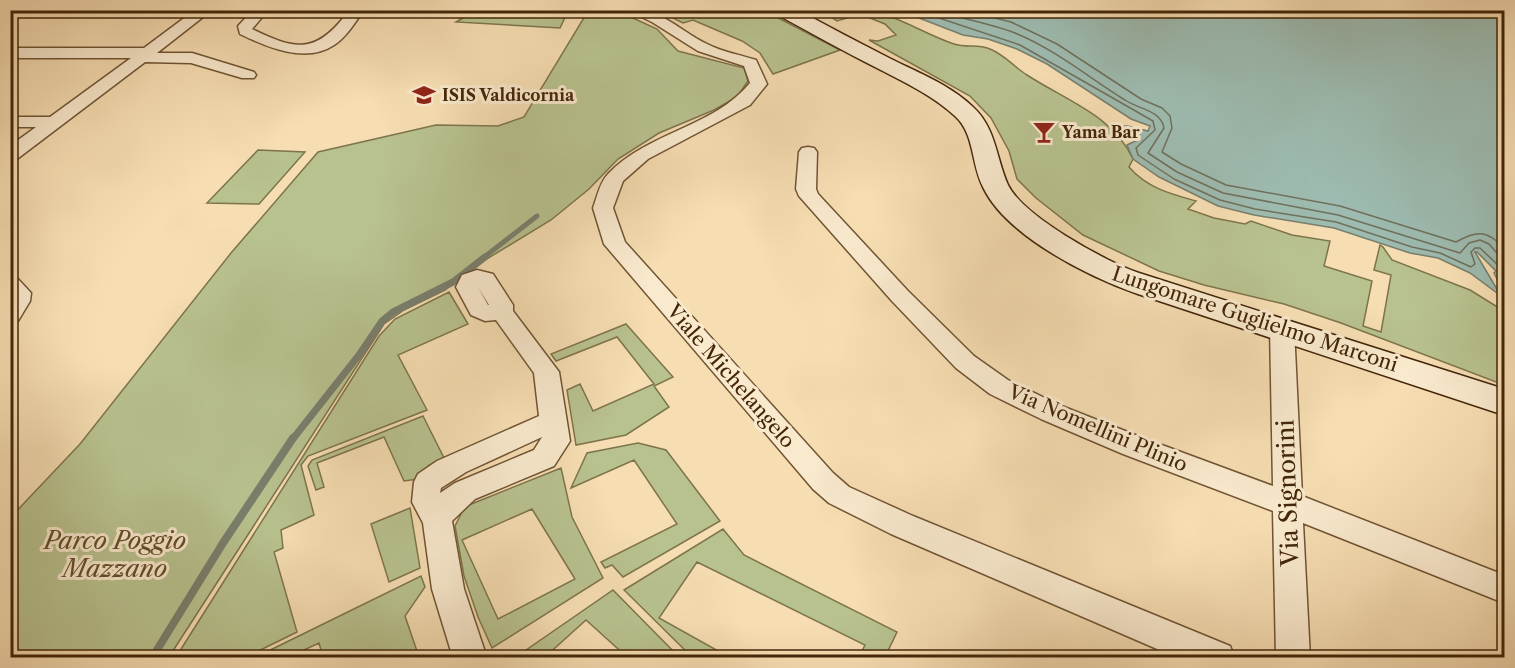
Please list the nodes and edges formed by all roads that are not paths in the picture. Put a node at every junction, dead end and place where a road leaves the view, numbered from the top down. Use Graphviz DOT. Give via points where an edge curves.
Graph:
graph roads {
  1 [pos="205,10"];
  2 [pos="261,10"];
  3 [pos="345,10"];
  4 [pos="634,10"];
  5 [pos="783,10"];
  6 [pos="10,52"];
  7 [pos="145,55"];
  8 [pos="248,75"];
  9 [pos="10,122"];
  10 [pos="54,122"];
  11 [pos="808,152"];
  12 [pos="10,155"];
  13 [pos="10,284"];
  14 [pos="502,312"];
  15 [pos="10,315"];
  16 [pos="1282,328"];
  17 [pos="1504,402"];
  18 [pos="1289,504"];
  19 [pos="1504,589"];
  20 [pos="470,657"];
  21 [pos="1218,657"];
  22 [pos="1293,657"];
  1 -- 7 [label="street"];
  2 -- 3 [label="street" via="245,26 245,31 303,49 330,43 352,17"];
  4 -- 21 [label="street, Viale Michelangelo" via="657,19 703,48 751,63 758,84 728,113 650,150 620,171 602,205 605,229 823,481 839,495 902,525"];
  5 -- 16 [label="street, Lungomare Guglielmo Marconi" via="952,102 978,129 996,188 1004,200 1062,245 1114,274"];
  6 -- 7 [label="street"];
  7 -- 8 [label="street" via="192,58"];
  7 -- 10 [label="street"];
  9 -- 10 [label="street"];
  10 -- 12 [label="street"];
  11 -- 18 [label="street, Via Nomellini Plinio" via="809,196 900,296 980,375 1050,412"];
  13 -- 15 [label="street" via="20,293"];
  14 -- 20 [label="street" via="546,372 556,441 544,458 465,491 437,518 441,563"];
  16 -- 17 [label="street, Lungomare Guglielmo Marconi"];
  16 -- 18 [label="street, Via Signorini"];
  18 -- 19 [label="street, Via Nomellini Plinio"];
  18 -- 22 [label="street, Via Signorini"];
}
